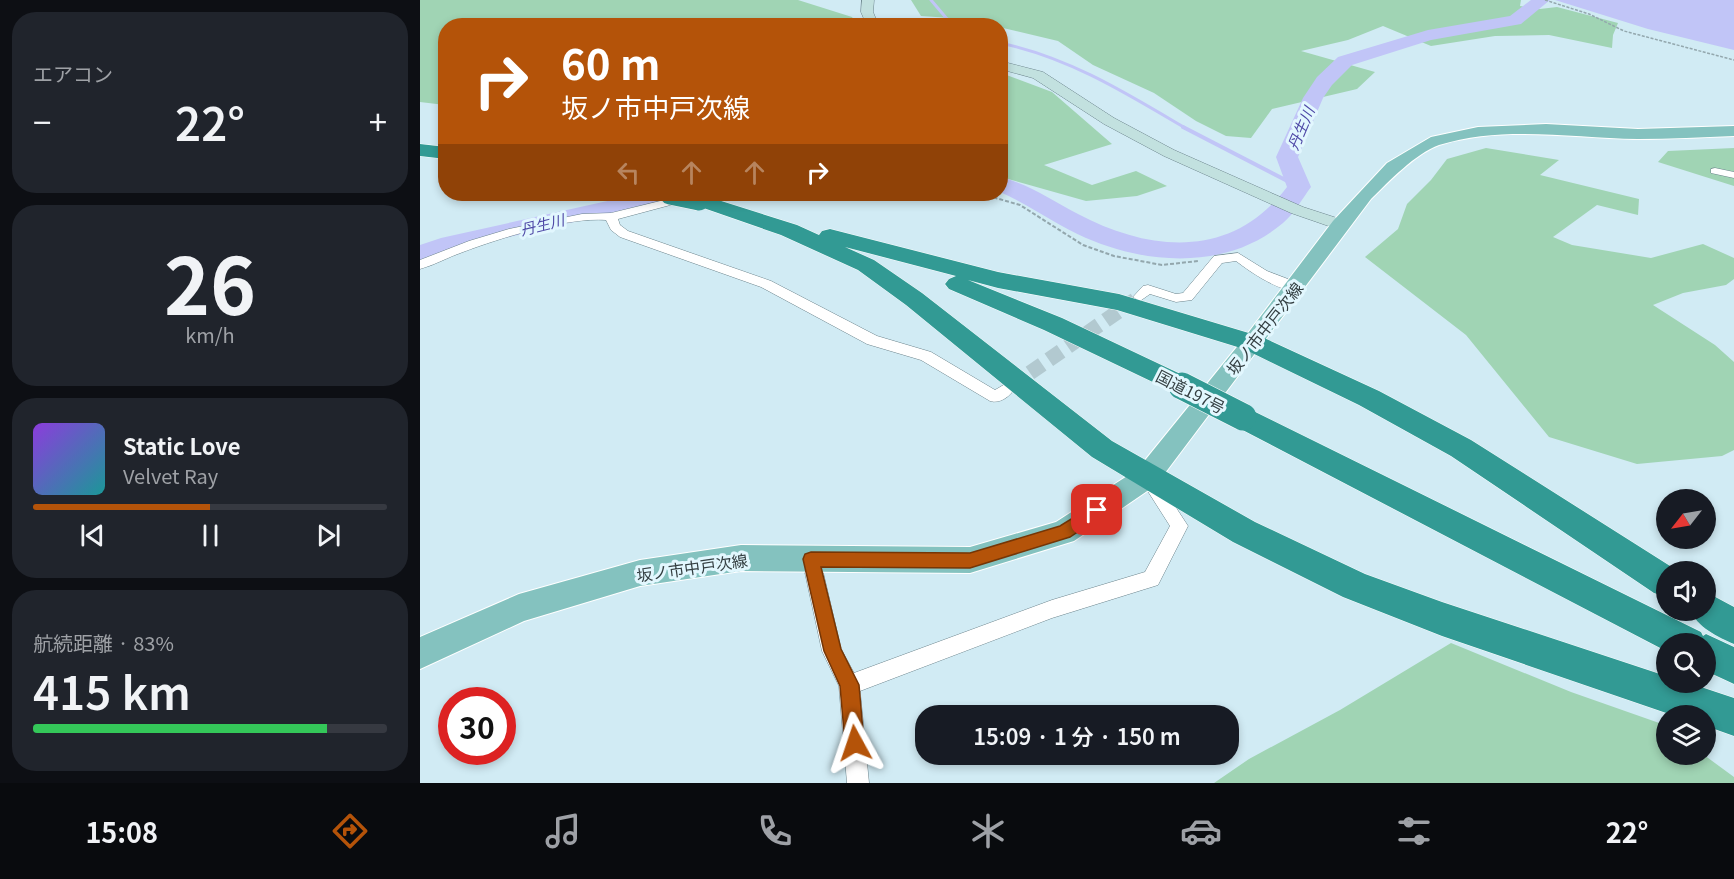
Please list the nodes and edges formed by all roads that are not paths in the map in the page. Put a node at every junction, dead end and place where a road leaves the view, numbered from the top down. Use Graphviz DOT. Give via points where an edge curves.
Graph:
graph roads {
  1 [pos="868,0"];
  2 [pos="870,18"];
  3 [pos="1008,67"];
  4 [pos="1734,131"];
  5 [pos="420,150"];
  6 [pos="438,152"];
  7 [pos="1715,171"];
  8 [pos="1734,175"];
  9 [pos="683,201"];
  10 [pos="712,201"];
  11 [pos="714,201"];
  12 [pos="611,217"];
  13 [pos="1340,225"];
  14 [pos="797,227"];
  15 [pos="420,265"];
  16 [pos="1296,287"];
  17 [pos="1140,297"];
  18 [pos="1253,343"];
  19 [pos="1007,389"];
  20 [pos="1147,477"];
  21 [pos="811,559"];
  22 [pos="1656,575"];
  23 [pos="1716,615"];
  24 [pos="1734,627"];
  25 [pos="1667,633"];
  26 [pos="420,653"];
  27 [pos="1716,657"];
  28 [pos="1734,666"];
  29 [pos="849,685"];
  30 [pos="1734,717"];
  31 [pos="858,783"];
  1 -- 2 [label="street"];
  3 -- 13 [label="street" via="1038,75 1138,138 1301,212"];
  4 -- 13 [label="main road, 坂ノ市中戸次線" via="1638,134 1546,129 1478,132 1431,142 1393,167"];
  5 -- 6 [label="highway"];
  7 -- 8 [label="street"];
  9 -- 12 [label="street"];
  10 -- 20 [label="highway" via="866,265 1102,449"];
  11 -- 14 [label="highway, 国道197号"];
  12 -- 15 [label="street" via="601,215 496,234"];
  12 -- 19 [label="street" via="615,228 624,234 766,284 872,340 926,356 995,397"];
  13 -- 16 [label="main road, 坂ノ市中戸次線"];
  14 -- 18 [label="highway" via="998,280 1119,302"];
  14 -- 25 [label="highway, 国道197号, bridge" via="993,298 1053,324"];
  16 -- 17 [label="street" via="1262,274 1238,256 1218,259 1187,297 1176,298 1148,289"];
  16 -- 18 [label="main road, 坂ノ市中戸次線"];
  18 -- 20 [label="main road, 坂ノ市中戸次線"];
  18 -- 22 [label="highway" via="1369,398 1461,448"];
  20 -- 21 [label="main road, 坂ノ市中戸次線" via="1064,532 970,560"];
  20 -- 29 [label="street" via="1179,526 1151,579 1052,609"];
  20 -- 30 [label="highway" via="1244,532 1355,586"];
  21 -- 26 [label="main road, 坂ノ市中戸次線" via="741,558 640,573 519,608"];
  21 -- 29 [label="street" via="832,651"];
  23 -- 24 [label="highway"];
  27 -- 28 [label="highway"];
  29 -- 31 [label="street"];
}
